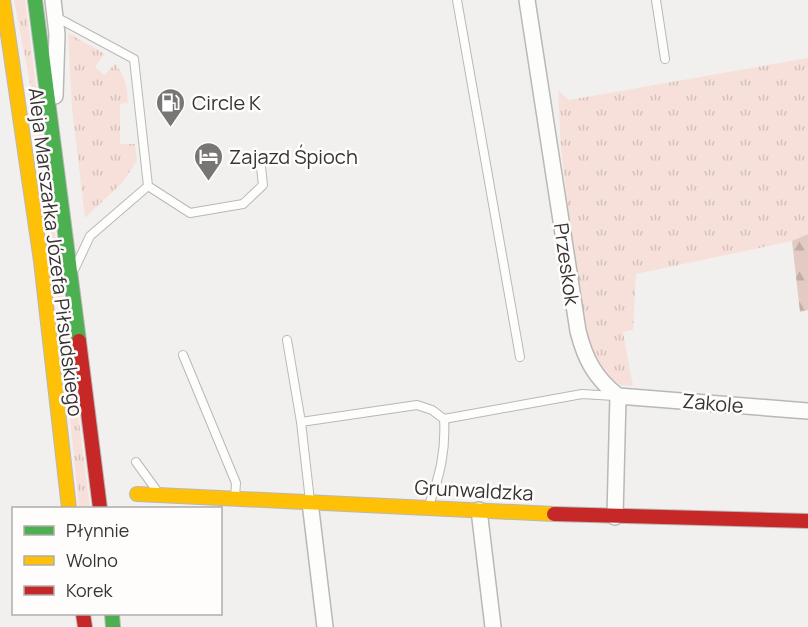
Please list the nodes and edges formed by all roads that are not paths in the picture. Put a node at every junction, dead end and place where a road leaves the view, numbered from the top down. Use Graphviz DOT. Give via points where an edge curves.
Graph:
graph roads {
  1 [pos="3,0"];
  2 [pos="35,0"];
  3 [pos="53,0"];
  4 [pos="457,0"];
  5 [pos="527,0"];
  6 [pos="656,0"];
  7 [pos="56,17"];
  8 [pos="0,53"];
  9 [pos="665,59"];
  10 [pos="12,64"];
  11 [pos="52,136"];
  12 [pos="261,167"];
  13 [pos="148,186"];
  14 [pos="71,278"];
  15 [pos="287,340"];
  16 [pos="183,355"];
  17 [pos="520,357"];
  18 [pos="618,396"];
  19 [pos="808,411"];
  20 [pos="444,419"];
  21 [pos="301,422"];
  22 [pos="136,462"];
  23 [pos="137,494"];
  24 [pos="159,495"];
  25 [pos="235,498"];
  26 [pos="310,502"];
  27 [pos="69,507"];
  28 [pos="100,507"];
  29 [pos="429,507"];
  30 [pos="479,510"];
  31 [pos="615,517"];
  32 [pos="808,521"];
  33 [pos="325,627"];
  34 [pos="493,627"];
  1 -- 10 [label="main road, Aleja Marszałka Józefa Piłsudskiego"];
  2 -- 11 [label="main road, Aleja Marszałka Józefa Piłsudskiego"];
  3 -- 7 [label="street"];
  4 -- 17 [label="lane"];
  5 -- 18 [label="street, Przeskok" via="578,331 595,374"];
  6 -- 9 [label="lane"];
  7 -- 11 [label="street"];
  7 -- 13 [label="lane" via="134,59"];
  8 -- 10 [label="street"];
  10 -- 27 [label="main road, Aleja Marszałka Józefa Piłsudskiego" via="41,261"];
  11 -- 14 [label="main road, Aleja Marszałka Józefa Piłsudskiego"];
  12 -- 13 [label="lane" via="263,184 243,204 190,213"];
  13 -- 14 [label="lane" via="90,236"];
  14 -- 28 [label="main road, Aleja Marszałka Józefa Piłsudskiego"];
  15 -- 21 [label="lane"];
  16 -- 25 [label="lane" via="236,483"];
  18 -- 19 [label="street, Zakole"];
  18 -- 20 [label="lane" via="582,394"];
  18 -- 31 [label="street"];
  20 -- 21 [label="lane" via="417,405"];
  20 -- 29 [label="lane" via="446,445"];
  21 -- 26 [label="lane"];
  22 -- 24 [label="lane"];
  23 -- 24 [label="main road, Grunwaldzka"];
  24 -- 25 [label="main road, Grunwaldzka"];
  25 -- 26 [label="main road, Grunwaldzka"];
  26 -- 29 [label="main road, Grunwaldzka"];
  26 -- 33 [label="street"];
  29 -- 30 [label="main road, Grunwaldzka"];
  30 -- 31 [label="main road, Grunwaldzka"];
  30 -- 34 [label="street"];
  31 -- 32 [label="main road, Grunwaldzka"];
}
